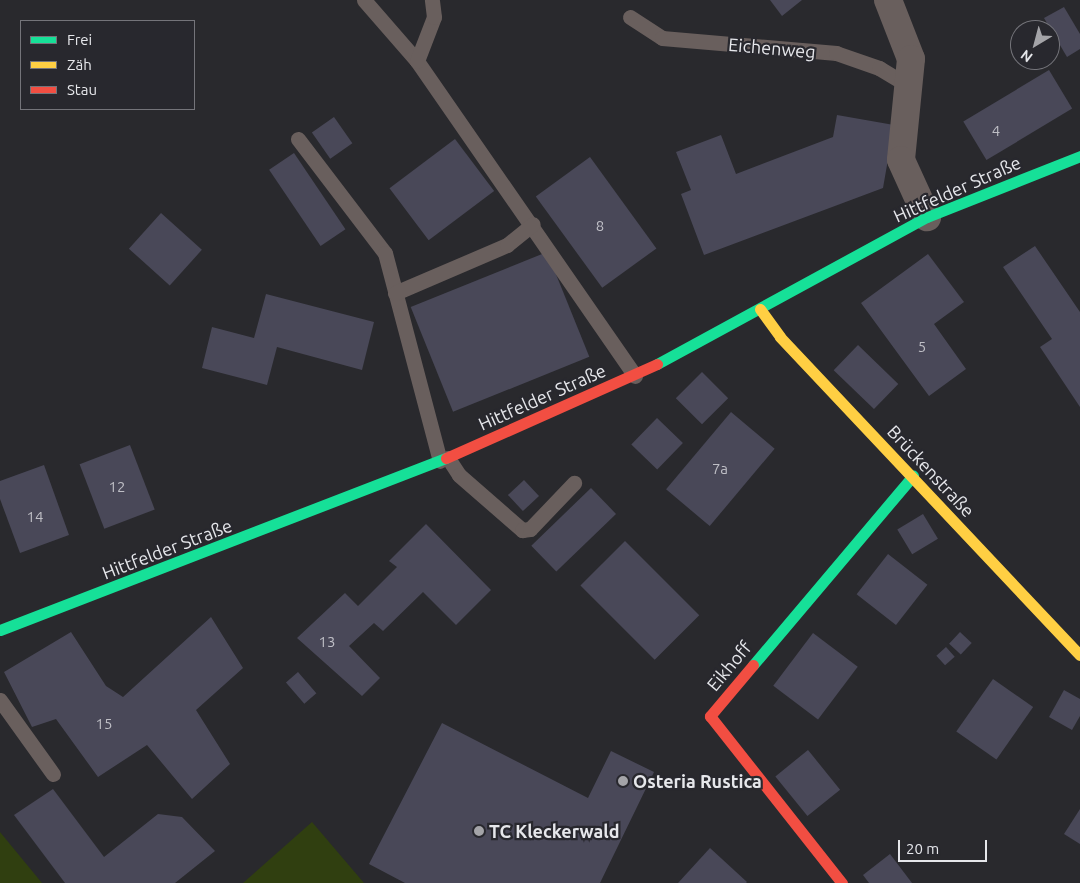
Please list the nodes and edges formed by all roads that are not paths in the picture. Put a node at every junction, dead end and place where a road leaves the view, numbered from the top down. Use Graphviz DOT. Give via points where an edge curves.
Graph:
graph roads {
  1 [pos="364,0"];
  2 [pos="432,0"];
  3 [pos="888,0"];
  4 [pos="630,17"];
  5 [pos="417,61"];
  6 [pos="912,88"];
  7 [pos="298,139"];
  8 [pos="1080,156"];
  9 [pos="927,217"];
  10 [pos="533,224"];
  11 [pos="396,293"];
  12 [pos="760,309"];
  13 [pos="635,376"];
  14 [pos="444,459"];
  15 [pos="913,476"];
  16 [pos="574,483"];
  17 [pos="0,630"];
  18 [pos="1080,655"];
  19 [pos="0,700"];
  20 [pos="52,774"];
  21 [pos="842,883"];
  1 -- 5 [label="lane"];
  2 -- 5 [label="lane" via="434,17"];
  3 -- 6 [label="street" via="911,59"];
  4 -- 6 [label="lane, Eichenweg" via="662,38 836,53 879,68"];
  5 -- 10 [label="lane"];
  6 -- 9 [label="street" via="901,160"];
  7 -- 11 [label="lane" via="385,253"];
  8 -- 9 [label="street, Hittfelder Straße"];
  9 -- 12 [label="street, Hittfelder Straße"];
  10 -- 11 [label="lane" via="507,245"];
  10 -- 13 [label="lane"];
  11 -- 14 [label="lane"];
  12 -- 13 [label="street, Hittfelder Straße"];
  12 -- 15 [label="street, Brückenstraße" via="780,337"];
  13 -- 14 [label="street, Hittfelder Straße"];
  14 -- 16 [label="lane" via="522,530 530,529"];
  14 -- 17 [label="street, Hittfelder Straße"];
  15 -- 18 [label="street, Brückenstraße"];
  15 -- 21 [label="street, Eikhoff" via="710,716"];
  19 -- 20 [label="lane"];
}
